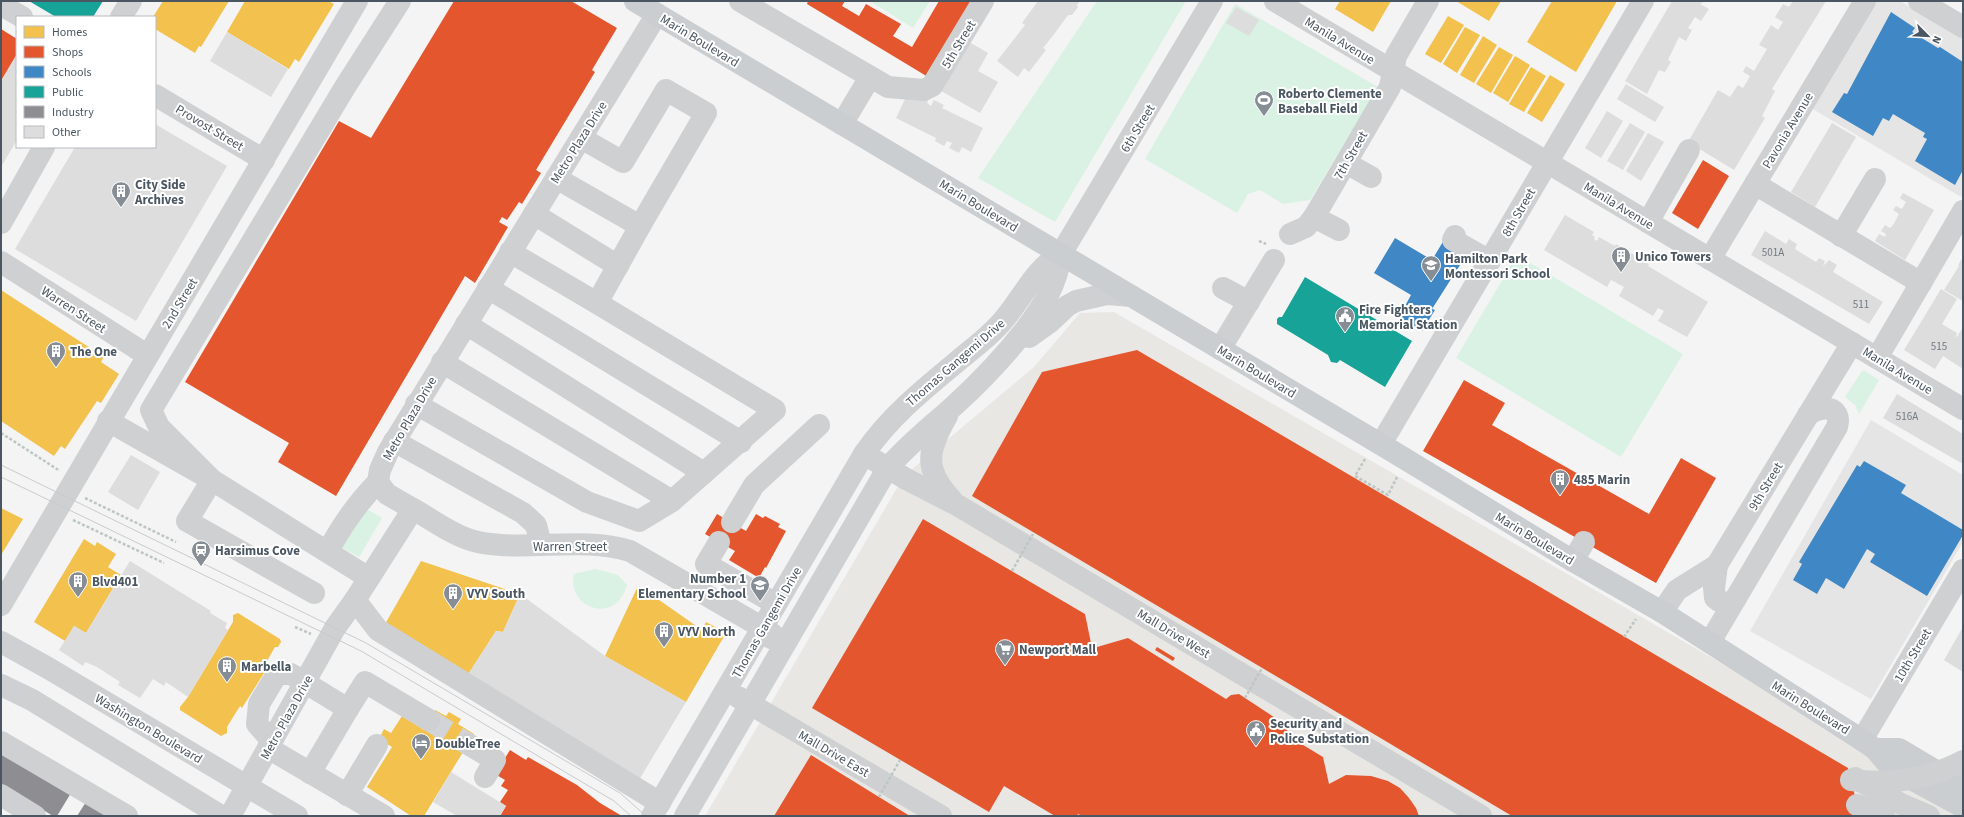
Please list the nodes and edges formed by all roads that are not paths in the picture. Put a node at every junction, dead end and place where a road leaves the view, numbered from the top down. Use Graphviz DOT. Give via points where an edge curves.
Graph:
graph roads {
  1 [pos="131,1"];
  2 [pos="357,1"];
  3 [pos="400,1"];
  4 [pos="635,1"];
  5 [pos="740,1"];
  6 [pos="983,1"];
  7 [pos="1212,1"];
  8 [pos="1275,1"];
  9 [pos="1428,1"];
  10 [pos="1643,1"];
  11 [pos="1865,1"];
  12 [pos="1919,1"];
  13 [pos="1,5"];
  14 [pos="657,14"];
  15 [pos="20,16"];
  16 [pos="122,16"];
  17 [pos="1963,27"];
  18 [pos="316,70"];
  19 [pos="1393,71"];
  20 [pos="870,77"];
  21 [pos="345,87"];
  22 [pos="156,96"];
  23 [pos="842,124"];
  24 [pos="581,138"];
  25 [pos="43,148"];
  26 [pos="1689,150"];
  27 [pos="264,160"];
  28 [pos="1547,162"];
  29 [pos="1346,163"];
  30 [pos="1371,177"];
  31 [pos="556,178"];
  32 [pos="1875,179"];
  33 [pos="1755,184"];
  34 [pos="1963,211"];
  35 [pos="534,214"];
  36 [pos="1314,217"];
  37 [pos="1648,222"];
  38 [pos="1,223"];
  39 [pos="640,226"];
  40 [pos="1339,230"];
  41 [pos="1290,234"];
  42 [pos="1455,236"];
  43 [pos="1841,236"];
  44 [pos="510,252"];
  45 [pos="1061,254"];
  46 [pos="1710,259"];
  47 [pos="1274,260"];
  48 [pos="1490,261"];
  49 [pos="1,262"];
  50 [pos="618,266"];
  51 [pos="1921,282"];
  52 [pos="488,288"];
  53 [pos="1223,288"];
  54 [pos="1131,296"];
  55 [pos="1248,302"];
  56 [pos="597,303"];
  57 [pos="466,324"];
  58 [pos="1852,343"];
  59 [pos="1220,349"];
  60 [pos="1009,352"];
  61 [pos="147,356"];
  62 [pos="1877,358"];
  63 [pos="442,362"];
  64 [pos="416,404"];
  65 [pos="956,404"];
  66 [pos="1963,409"];
  67 [pos="1808,415"];
  68 [pos="108,421"];
  69 [pos="819,425"];
  70 [pos="394,441"];
  71 [pos="741,442"];
  72 [pos="1381,444"];
  73 [pos="864,454"];
  74 [pos="887,469"];
  75 [pos="704,473"];
  76 [pos="212,480"];
  77 [pos="378,482"];
  78 [pos="672,501"];
  79 [pos="957,505"];
  80 [pos="412,509"];
  81 [pos="732,522"];
  82 [pos="719,542"];
  83 [pos="1584,542"];
  84 [pos="541,545"];
  85 [pos="328,550"];
  86 [pos="1573,561"];
  87 [pos="1717,565"];
  88 [pos="1963,570"];
  89 [pos="369,578"];
  90 [pos="314,593"];
  91 [pos="1736,598"];
  92 [pos="355,600"];
  93 [pos="1,604"];
  94 [pos="776,604"];
  95 [pos="1662,612"];
  96 [pos="763,628"];
  97 [pos="1,642"];
  98 [pos="1710,642"];
  99 [pos="306,683"];
  100 [pos="1,685"];
  101 [pos="762,685"];
  102 [pos="726,690"];
  103 [pos="750,704"];
  104 [pos="348,709"];
  105 [pos="429,720"];
  106 [pos="1,742"];
  107 [pos="468,744"];
  108 [pos="1868,744"];
  109 [pos="270,745"];
  110 [pos="378,745"];
  111 [pos="1963,761"];
  112 [pos="310,772"];
  113 [pos="485,777"];
  114 [pos="248,787"];
  115 [pos="1963,787"];
  116 [pos="347,794"];
  117 [pos="1,796"];
  118 [pos="1857,805"];
  119 [pos="1963,807"];
  120 [pos="656,809"];
  121 [pos="35,816"];
  122 [pos="127,816"];
  123 [pos="221,816"];
  124 [pos="230,816"];
  125 [pos="296,816"];
  126 [pos="384,816"];
  127 [pos="685,816"];
  128 [pos="942,816"];
  129 [pos="1481,816"];
  130 [pos="1884,816"];
  131 [pos="1929,816"];
  1 -- 16 [label="street"];
  2 -- 18 [label="street, 2nd Street"];
  3 -- 21 [label="street"];
  4 -- 14 [label="main road, Marin Boulevard"];
  5 -- 20 [label="street"];
  6 -- 20 [label="street, 5th Street" via="932,86 924,90 888,87"];
  7 -- 45 [label="street, 6th Street"];
  8 -- 19 [label="street, Manila Avenue"];
  9 -- 19 [label="street, 7th Street" via="1396,56"];
  10 -- 28 [label="street, 8th Street"];
  11 -- 33 [label="street, Pavonia Avenue"];
  12 -- 17 [label="street"];
  13 -- 15 [label="street"];
  14 -- 23 [label="main road, Marin Boulevard"];
  14 -- 24 [label="street, Metro Plaza Drive"];
  18 -- 21 [label="street"];
  18 -- 27 [label="street, 2nd Street"];
  19 -- 28 [label="street, Manila Avenue"];
  19 -- 29 [label="street, 7th Street" via="1390,87"];
  20 -- 23 [label="street"];
  21 -- 76 [label="street" via="151,410 159,426"];
  22 -- 27 [label="street, Provost Street"];
  23 -- 45 [label="main road, Marin Boulevard"];
  24 -- 31 [label="street, Metro Plaza Drive"];
  24 -- 39 [label="street" via="623,162 666,90 706,113"];
  25 -- 38 [label="street"];
  26 -- 37 [label="street"];
  27 -- 61 [label="street, 2nd Street"];
  28 -- 37 [label="street, Manila Avenue"];
  28 -- 48 [label="street, 8th Street"];
  29 -- 30 [label="street"];
  29 -- 36 [label="street, 7th Street"];
  31 -- 35 [label="street, Metro Plaza Drive"];
  31 -- 39 [label="street"];
  32 -- 43 [label="street"];
  33 -- 43 [label="street"];
  33 -- 46 [label="street, Pavonia Avenue"];
  34 -- 51 [label="street"];
  35 -- 44 [label="street, Metro Plaza Drive"];
  35 -- 50 [label="street"];
  36 -- 40 [label="street"];
  36 -- 41 [label="street, 7th Street" via="1306,227"];
  37 -- 46 [label="street, Manila Avenue"];
  39 -- 50 [label="street"];
  42 -- 48 [label="street" via="1453,240"];
  43 -- 51 [label="street"];
  44 -- 52 [label="street, Metro Plaza Drive"];
  44 -- 56 [label="street"];
  45 -- 54 [label="main road, Marin Boulevard"];
  45 -- 60 [label="street, Thomas Gangemi Drive" via="1057,279 1049,296"];
  45 -- 73 [label="street, Thomas Gangemi Drive" via="1043,268 1016,306 997,327 905,406 886,425"];
  46 -- 58 [label="street, Manila Avenue"];
  47 -- 55 [label="street"];
  48 -- 72 [label="street, 8th Street"];
  49 -- 61 [label="street, Warren Street"];
  50 -- 56 [label="street"];
  51 -- 62 [label="street"];
  52 -- 57 [label="street, Metro Plaza Drive"];
  52 -- 71 [label="street"];
  53 -- 55 [label="street"];
  54 -- 59 [label="main road, Marin Boulevard"];
  54 -- 60 [label="street" via="1107,294 1076,301"];
  55 -- 59 [label="street"];
  56 -- 71 [label="street" via="775,410"];
  57 -- 63 [label="street, Metro Plaza Drive"];
  57 -- 75 [label="street"];
  58 -- 62 [label="street, Manila Avenue"];
  58 -- 67 [label="street, 9th Street"];
  59 -- 72 [label="main road, Marin Boulevard"];
  60 -- 65 [label="street, Thomas Gangemi Drive"];
  61 -- 68 [label="street, 2nd Street"];
  62 -- 66 [label="street, Manila Avenue"];
  63 -- 64 [label="street, Metro Plaza Drive"];
  63 -- 78 [label="street"];
  64 -- 70 [label="street, Metro Plaza Drive"];
  64 -- 78 [label="street" via="594,505 639,521"];
  65 -- 74 [label="street, Thomas Gangemi Drive" via="917,437"];
  65 -- 79 [label="street" via="934,439 932,456 936,479"];
  67 -- 87 [label="street, 9th Street"];
  67 -- 91 [label="street" via="1816,409 1830,409 1836,414 1838,427"];
  68 -- 76 [label="street"];
  68 -- 93 [label="street, 2nd Street"];
  69 -- 81 [label="street" via="754,485"];
  70 -- 77 [label="street, Metro Plaza Drive" via="380,470"];
  70 -- 84 [label="street" via="523,513 536,525"];
  71 -- 75 [label="street"];
  72 -- 86 [label="main road, Marin Boulevard"];
  73 -- 74 [label="street, Mall Drive West"];
  73 -- 94 [label="street, Thomas Gangemi Drive"];
  74 -- 79 [label="street, Mall Drive West"];
  74 -- 101 [label="street, Thomas Gangemi Drive"];
  75 -- 78 [label="street"];
  76 -- 85 [label="street"];
  76 -- 90 [label="street" via="187,521"];
  77 -- 80 [label="street" via="387,494"];
  77 -- 85 [label="street" via="346,519"];
  79 -- 129 [label="street, Mall Drive West"];
  80 -- 84 [label="street, Warren Street" via="477,542"];
  80 -- 89 [label="street, Metro Plaza Drive"];
  82 -- 94 [label="street" via="706,564"];
  83 -- 86 [label="street"];
  84 -- 96 [label="street, Warren Street" via="611,545 630,551"];
  85 -- 89 [label="street"];
  86 -- 95 [label="main road, Marin Boulevard"];
  87 -- 91 [label="street" via="1715,598 1723,603"];
  87 -- 95 [label="street, 9th Street" via="1677,590"];
  88 -- 108 [label="street, 10th Street"];
  89 -- 92 [label="street, Metro Plaza Drive"];
  91 -- 98 [label="street"];
  92 -- 99 [label="street, Metro Plaza Drive" via="335,628"];
  92 -- 120 [label="street" via="378,630"];
  94 -- 96 [label="street, Thomas Gangemi Drive"];
  95 -- 98 [label="main road, Marin Boulevard"];
  96 -- 101 [label="street" via="772,634 756,677"];
  96 -- 102 [label="street, Thomas Gangemi Drive"];
  97 -- 114 [label="street, Washington Boulevard"];
  98 -- 108 [label="main road, Marin Boulevard"];
  99 -- 104 [label="street"];
  99 -- 109 [label="street, Metro Plaza Drive"];
  99 -- 109 [label="street" via="290,674 277,674 259,704 257,724"];
  100 -- 123 [label="street" via="32,700"];
  101 -- 103 [label="street, Thomas Gangemi Drive"];
  102 -- 103 [label="street, Mall Drive East"];
  102 -- 120 [label="street, Thomas Gangemi Drive"];
  103 -- 127 [label="street, Thomas Gangemi Drive"];
  103 -- 128 [label="street, Mall Drive East"];
  104 -- 105 [label="street" via="365,682"];
  104 -- 112 [label="street"];
  106 -- 122 [label="street"];
  107 -- 113 [label="street" via="495,760"];
  108 -- 115 [label="main road" via="1899,749"];
  108 -- 119 [label="main road, Marin Boulevard" via="1891,768"];
  109 -- 112 [label="street"];
  109 -- 114 [label="street, Metro Plaza Drive"];
  110 -- 116 [label="street"];
  111 -- 131 [label="street, bridge" via="1930,775 1905,781 1878,782 1850,778"];
  112 -- 116 [label="street"];
  114 -- 124 [label="street, Metro Plaza Drive"];
  114 -- 125 [label="street, Washington Boulevard"];
  116 -- 126 [label="street"];
  117 -- 121 [label="street"];
  118 -- 130 [label="street"];
}
